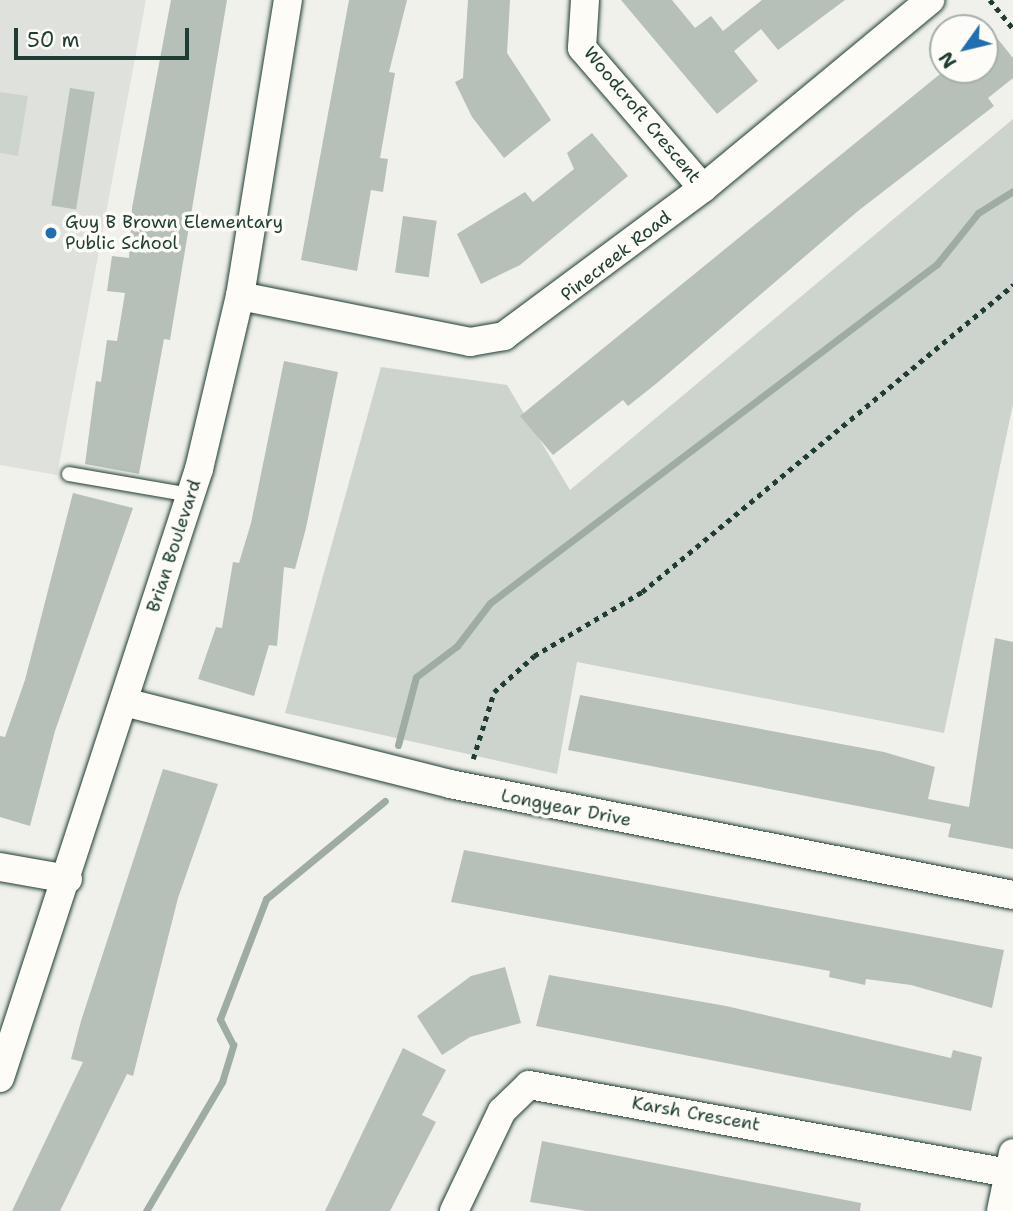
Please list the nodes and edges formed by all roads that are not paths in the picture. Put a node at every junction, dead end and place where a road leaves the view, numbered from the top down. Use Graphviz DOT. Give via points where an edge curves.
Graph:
graph roads {
  1 [pos="288,0"];
  2 [pos="585,0"];
  3 [pos="930,0"];
  4 [pos="703,188"];
  5 [pos="240,296"];
  6 [pos="69,474"];
  7 [pos="190,495"];
  8 [pos="124,702"];
  9 [pos="0,867"];
  10 [pos="68,879"];
  11 [pos="1013,895"];
  12 [pos="0,1078"];
  13 [pos="1011,1163"];
  14 [pos="454,1211"];
  15 [pos="1001,1211"];
  1 -- 5 [label="street, Brian Boulevard"];
  2 -- 4 [label="street, Woodcroft Crescent" via="582,48"];
  3 -- 4 [label="street, Pinecreek Road"];
  4 -- 5 [label="street, Pinecreek Road" via="505,336 470,342"];
  5 -- 7 [label="street, Brian Boulevard"];
  6 -- 7 [label="lane"];
  7 -- 8 [label="street, Brian Boulevard"];
  8 -- 10 [label="street, Brian Boulevard"];
  8 -- 11 [label="street, Longyear Drive" via="319,755 450,784"];
  9 -- 10 [label="street"];
  10 -- 12 [label="street, Brian Boulevard"];
  13 -- 14 [label="street, Karsh Crescent" via="529,1086 502,1111"];
  13 -- 15 [label="street"];
}
